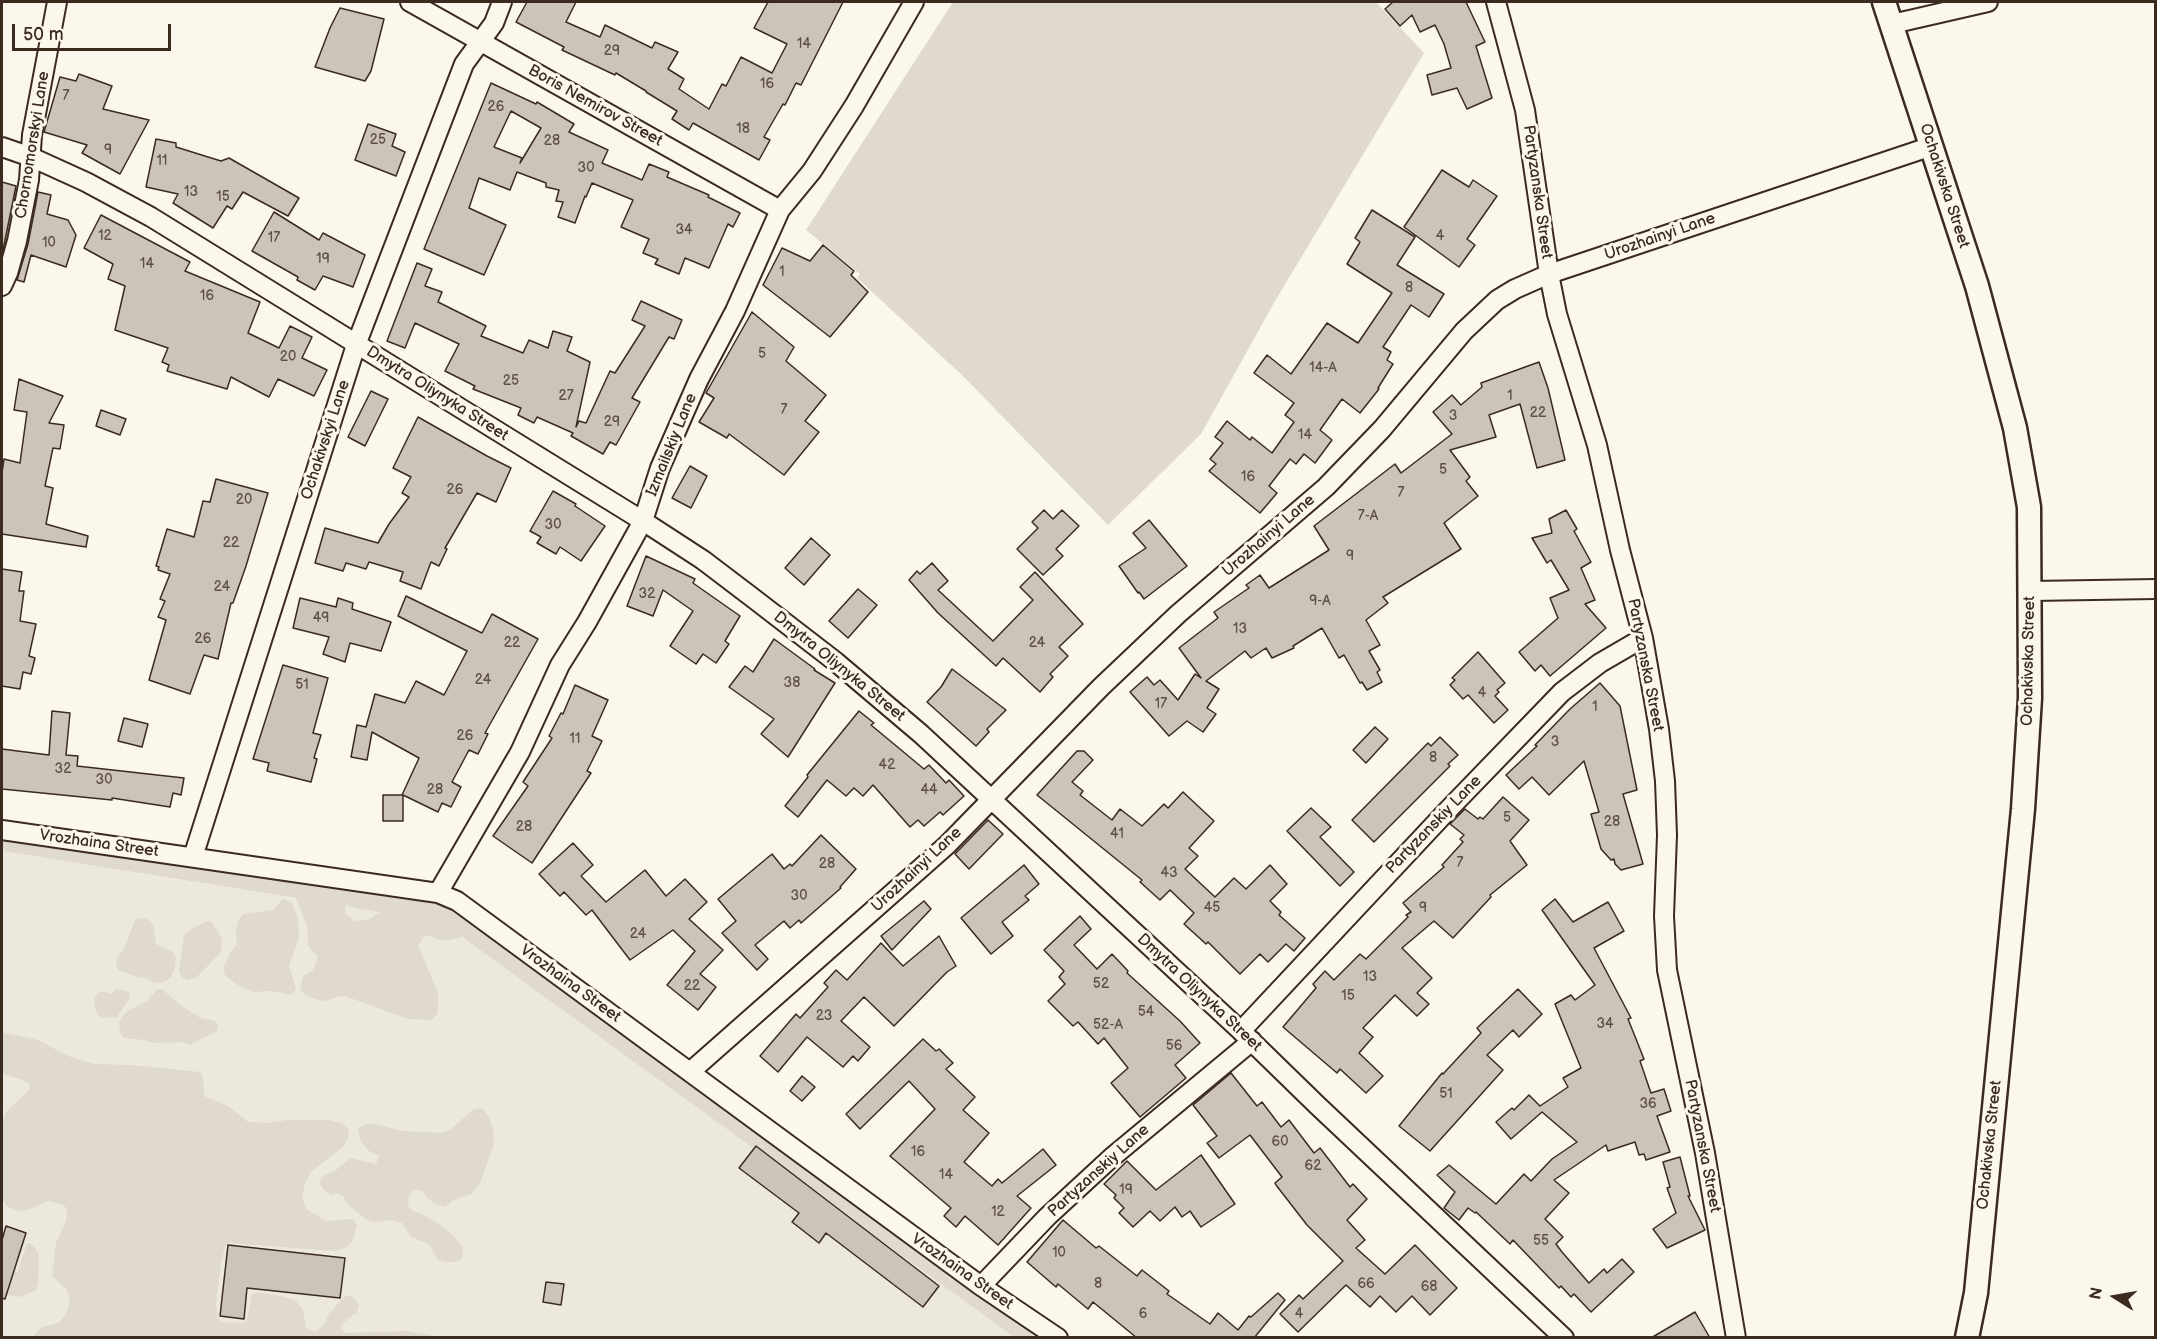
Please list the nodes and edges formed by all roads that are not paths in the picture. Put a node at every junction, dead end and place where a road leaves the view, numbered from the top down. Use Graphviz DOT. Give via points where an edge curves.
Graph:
graph roads {
  1 [pos="57,2"];
  2 [pos="410,2"];
  3 [pos="502,2"];
  4 [pos="914,2"];
  5 [pos="1496,2"];
  6 [pos="1884,2"];
  7 [pos="1988,2"];
  8 [pos="1892,24"];
  9 [pos="481,43"];
  10 [pos="1932,146"];
  11 [pos="2,147"];
  12 [pos="31,157"];
  13 [pos="780,210"];
  14 [pos="1549,274"];
  15 [pos="2,286"];
  16 [pos="356,345"];
  17 [pos="643,521"];
  18 [pos="2156,589"];
  19 [pos="2031,591"];
  20 [pos="1643,638"];
  21 [pos="992,799"];
  22 [pos="2,830"];
  23 [pos="193,857"];
  24 [pos="438,893"];
  25 [pos="1247,1036"];
  26 [pos="690,1072"];
  27 [pos="981,1287"];
  28 [pos="1058,1338"];
  29 [pos="1564,1338"];
  30 [pos="1736,1338"];
  31 [pos="1967,1338"];
  1 -- 12 [label="street, Chornomorskyi Lane"];
  2 -- 9 [label="street, Boris Nemirov Street"];
  3 -- 9 [label="street, Ochakivskyi Lane"];
  4 -- 13 [label="street, Izmailskiy Lane" via="854,106 812,171"];
  5 -- 14 [label="street, Partyzanska Street" via="1524,110"];
  6 -- 8 [label="street, Ochakivska Street"];
  7 -- 8 [label="street"];
  8 -- 10 [label="street, Ochakivska Street"];
  9 -- 13 [label="street, Boris Nemirov Street"];
  9 -- 16 [label="street, Ochakivskyi Lane" via="464,64"];
  10 -- 14 [label="street, Urozhainyi Lane"];
  10 -- 19 [label="street, Ochakivska Street" via="1977,286 2015,428 2029,507"];
  11 -- 12 [label="street, Dmytra Oliynyka Street"];
  12 -- 15 [label="street, Chornomorskyi Lane" via="17,241"];
  12 -- 16 [label="street, Dmytra Oliynyka Street" via="151,217"];
  13 -- 17 [label="street, Izmailskiy Lane" via="695,388 660,468"];
  14 -- 20 [label="street, Partyzanska Street" via="1557,314 1597,445"];
  14 -- 21 [label="street, Urozhainyi Lane" via="1515,289 1478,316 1382,429 1326,487 1170,622"];
  16 -- 17 [label="street, Dmytra Oliynyka Street"];
  16 -- 23 [label="street, Ochakivskyi Lane"];
  17 -- 21 [label="street, Dmytra Oliynyka Street" via="702,560 836,662"];
  17 -- 24 [label="street, Izmailskiy Lane" via="560,665 520,752"];
  18 -- 19 [label="street"];
  19 -- 31 [label="street, Ochakivska Street" via="2023,809 1976,1293"];
  20 -- 25 [label="street, Partyzanskiy Lane" via="1600,663 1562,692 1438,819"];
  20 -- 30 [label="street, Partyzanska Street" via="1665,781 1667,970 1705,1153"];
  21 -- 25 [label="street, Dmytra Oliynyka Street"];
  21 -- 26 [label="street, Urozhainyi Lane" via="947,845"];
  22 -- 23 [label="street, Vrozhaina Street"];
  23 -- 24 [label="street, Vrozhaina Street"];
  24 -- 26 [label="street, Vrozhaina Street" via="457,901"];
  25 -- 27 [label="street, Partyzanskiy Lane" via="1047,1217"];
  25 -- 29 [label="street, Dmytra Oliynyka Street"];
  26 -- 27 [label="street, Vrozhaina Street"];
  27 -- 28 [label="street, Vrozhaina Street"];
}
